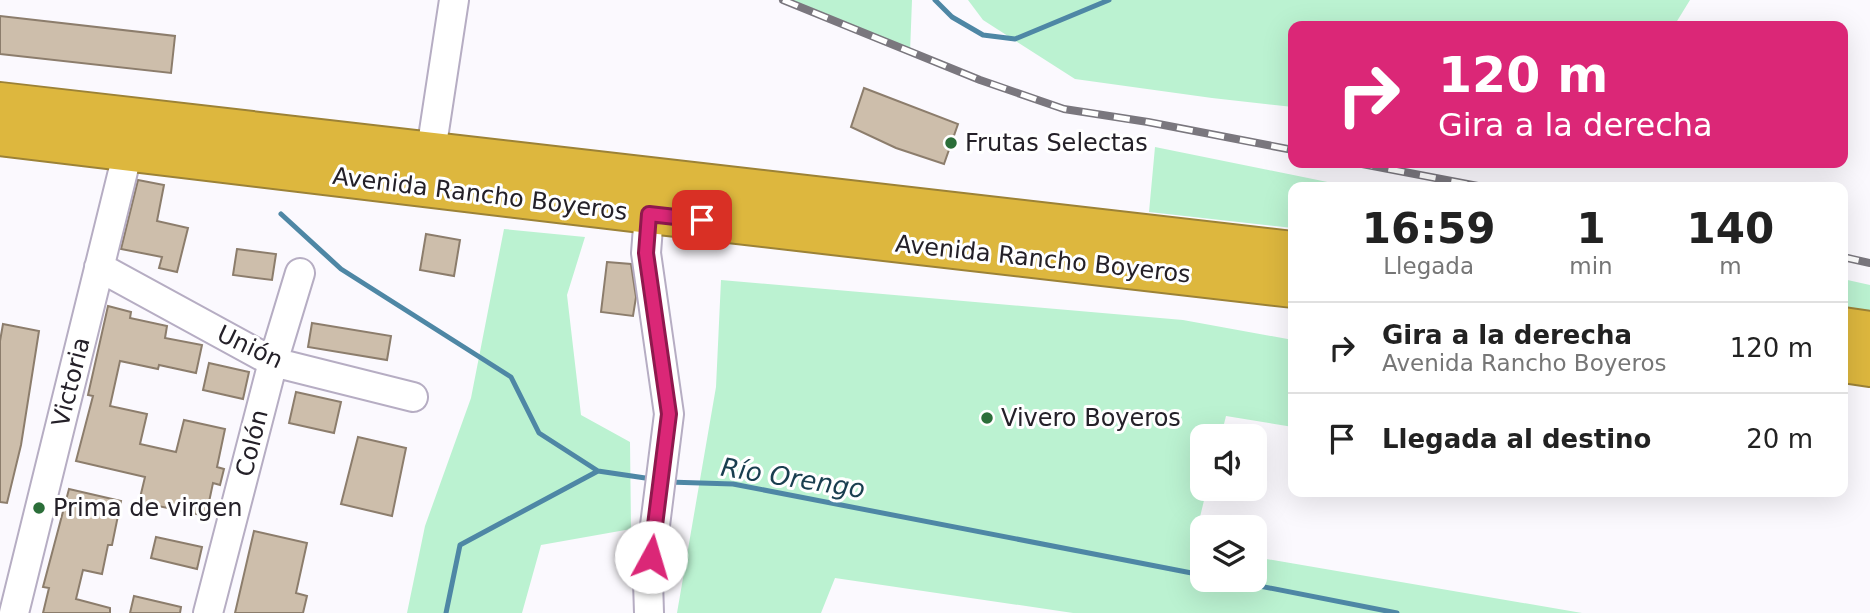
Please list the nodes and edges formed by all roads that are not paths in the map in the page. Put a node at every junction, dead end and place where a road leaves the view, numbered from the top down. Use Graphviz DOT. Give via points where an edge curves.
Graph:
graph roads {
  1 [pos="454,0"];
  2 [pos="0,103"];
  3 [pos="0,136"];
  4 [pos="431,151"];
  5 [pos="128,152"];
  6 [pos="649,214"];
  7 [pos="1288,250"];
  8 [pos="99,267"];
  9 [pos="300,273"];
  10 [pos="1288,287"];
  11 [pos="1848,328"];
  12 [pos="1870,331"];
  13 [pos="273,362"];
  14 [pos="1848,364"];
  15 [pos="1870,368"];
  16 [pos="414,397"];
  17 [pos="13,613"];
  18 [pos="208,613"];
  19 [pos="649,613"];
  1 -- 4 [label="street"];
  2 -- 4 [label="highway, Avenida Rancho Boyeros"];
  3 -- 5 [label="highway, Avenida Rancho Boyeros"];
  4 -- 7 [label="highway, Avenida Rancho Boyeros"];
  5 -- 6 [label="highway, Avenida Rancho Boyeros"];
  5 -- 8 [label="street, Victoria"];
  6 -- 10 [label="highway, Avenida Rancho Boyeros"];
  6 -- 19 [label="street" via="646,253 669,414 648,581"];
  8 -- 13 [label="street, Unión"];
  8 -- 17 [label="street, Victoria"];
  9 -- 13 [label="street, Colón"];
  11 -- 12 [label="highway"];
  13 -- 16 [label="street, Unión"];
  13 -- 18 [label="street, Colón"];
  14 -- 15 [label="highway"];
}
